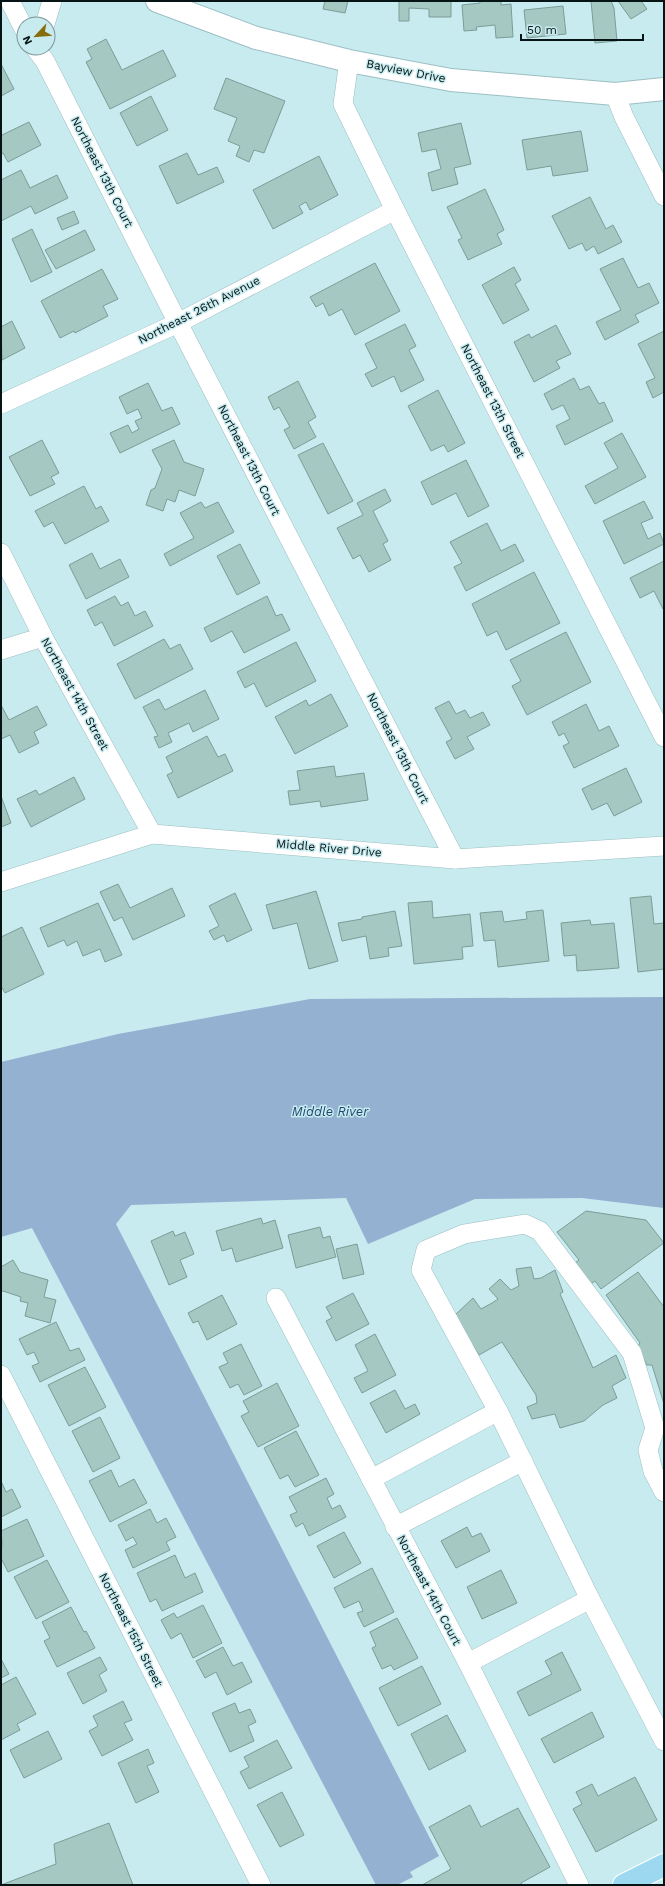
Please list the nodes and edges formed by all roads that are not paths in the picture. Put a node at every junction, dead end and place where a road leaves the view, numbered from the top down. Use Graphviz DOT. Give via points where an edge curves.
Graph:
graph roads {
  1 [pos="10,1"];
  2 [pos="52,1"];
  3 [pos="156,1"];
  4 [pos="18,16"];
  5 [pos="47,16"];
  6 [pos="43,56"];
  7 [pos="350,61"];
  8 [pos="664,89"];
  9 [pos="615,94"];
  10 [pos="664,196"];
  11 [pos="395,210"];
  12 [pos="178,323"];
  13 [pos="1,404"];
  14 [pos="1,553"];
  15 [pos="43,637"];
  16 [pos="1,650"];
  17 [pos="664,737"];
  18 [pos="152,834"];
  19 [pos="664,846"];
  20 [pos="455,859"];
  21 [pos="1,882"];
  22 [pos="276,1298"];
  23 [pos="1,1375"];
  24 [pos="498,1411"];
  25 [pos="523,1461"];
  26 [pos="371,1479"];
  27 [pos="664,1492"];
  28 [pos="395,1527"];
  29 [pos="590,1599"];
  30 [pos="468,1663"];
  31 [pos="664,1740"];
  32 [pos="664,1865"];
  33 [pos="261,1885"];
  34 [pos="579,1885"];
  35 [pos="624,1885"];
  1 -- 4 [label="street"];
  2 -- 5 [label="street"];
  3 -- 7 [label="street, Bayview Drive" via="256,38"];
  6 -- 12 [label="street, Northeast 13th Court"];
  7 -- 9 [label="street, Bayview Drive" via="451,80"];
  7 -- 11 [label="street, Northeast 13th Street" via="343,104"];
  8 -- 9 [label="street, Bayview Drive"];
  9 -- 10 [label="street"];
  11 -- 12 [label="street, Northeast 26th Avenue"];
  11 -- 17 [label="street, Northeast 13th Street"];
  12 -- 13 [label="street, Northeast 26th Avenue"];
  12 -- 20 [label="street, Northeast 13th Court"];
  14 -- 15 [label="street, Northeast 14th Street"];
  15 -- 16 [label="street"];
  15 -- 18 [label="street, Northeast 14th Street"];
  18 -- 20 [label="street, Middle River Drive"];
  18 -- 21 [label="street, Middle River Drive"];
  19 -- 20 [label="street, Middle River Drive"];
  22 -- 26 [label="street, Northeast 14th Court"];
  23 -- 33 [label="street, Northeast 15th Street"];
  24 -- 25 [label="street"];
  24 -- 26 [label="street"];
  24 -- 27 [label="street" via="420,1270 426,1250 464,1234 524,1224 540,1231 632,1353 655,1428 648,1450 653,1471"];
  25 -- 28 [label="street"];
  25 -- 29 [label="street"];
  26 -- 28 [label="street, Northeast 14th Court"];
  28 -- 30 [label="street, Northeast 14th Court"];
  29 -- 30 [label="street"];
  29 -- 31 [label="street"];
  30 -- 34 [label="street, Northeast 14th Court"];
  32 -- 35 [label="main road"];
}
